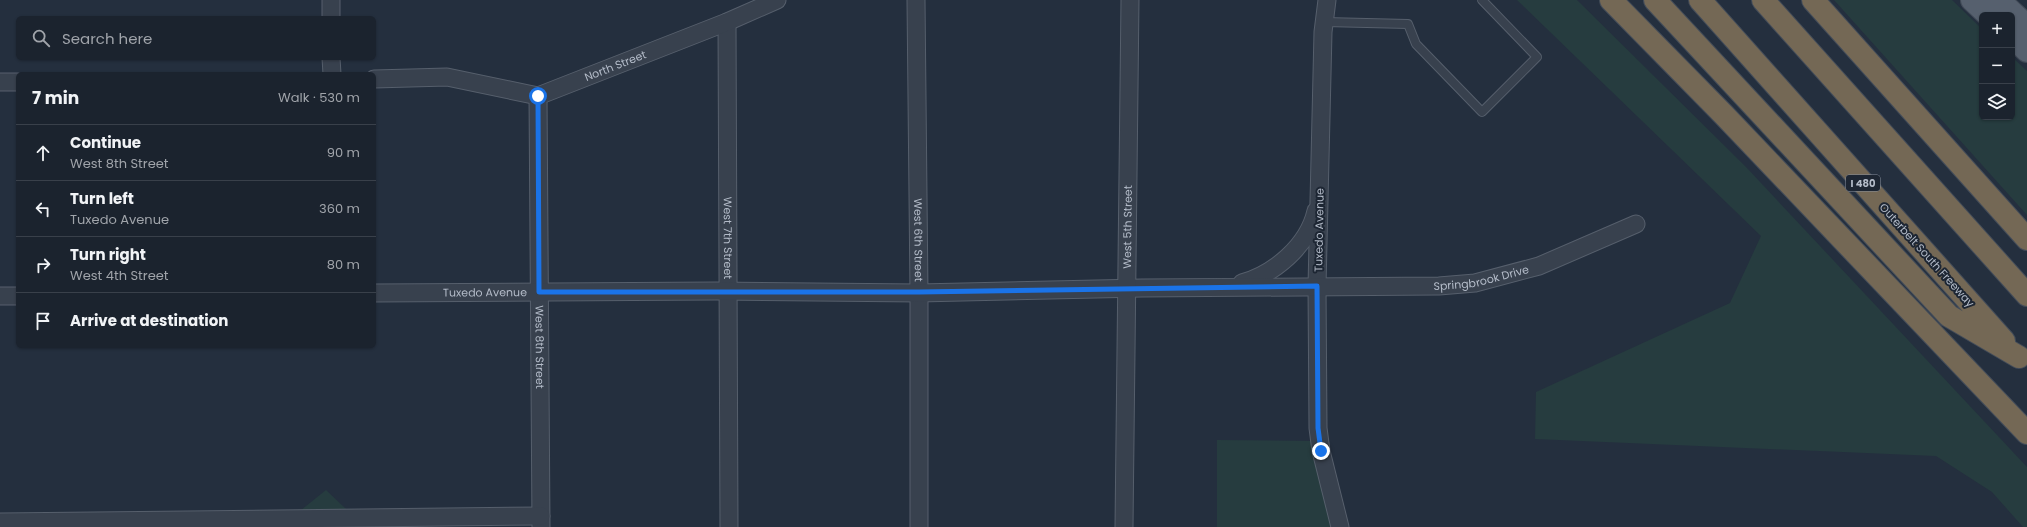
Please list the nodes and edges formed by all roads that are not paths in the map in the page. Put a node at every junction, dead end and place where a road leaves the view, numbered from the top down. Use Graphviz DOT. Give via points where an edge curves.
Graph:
graph roads {
  1 [pos="331,0"];
  2 [pos="777,0"];
  3 [pos="916,0"];
  4 [pos="1130,0"];
  5 [pos="1327,0"];
  6 [pos="1482,0"];
  7 [pos="1611,0"];
  8 [pos="1655,0"];
  9 [pos="1700,0"];
  10 [pos="1764,0"];
  11 [pos="1813,0"];
  12 [pos="1972,0"];
  13 [pos="1999,0"];
  14 [pos="1985,12"];
  15 [pos="331,16"];
  16 [pos="727,22"];
  17 [pos="1324,22"];
  18 [pos="2027,26"];
  19 [pos="2015,40"];
  20 [pos="2027,51"];
  21 [pos="332,60"];
  22 [pos="332,72"];
  23 [pos="376,79"];
  24 [pos="0,82"];
  25 [pos="16,82"];
  26 [pos="538,96"];
  27 [pos="1319,196"];
  28 [pos="1636,224"];
  29 [pos="2027,239"];
  30 [pos="1317,286"];
  31 [pos="1224,287"];
  32 [pos="1127,288"];
  33 [pos="728,291"];
  34 [pos="539,292"];
  35 [pos="919,292"];
  36 [pos="376,293"];
  37 [pos="2027,295"];
  38 [pos="0,296"];
  39 [pos="16,296"];
  40 [pos="2023,361"];
  41 [pos="2027,433"];
  42 [pos="0,522"];
  43 [pos="541,522"];
  44 [pos="729,527"];
  45 [pos="919,527"];
  46 [pos="1124,527"];
  47 [pos="1340,527"];
  1 -- 15 [label="street"];
  2 -- 16 [label="street, North Street"];
  3 -- 35 [label="street, West 6th Street"];
  4 -- 32 [label="street, West 5th Street"];
  5 -- 17 [label="street, Tuxedo Avenue"];
  6 -- 17 [label="lane" via="1538,57 1482,112 1416,44 1408,24"];
  7 -- 41 [label="highway"];
  8 -- 40 [label="highway" via="1949,316"];
  9 -- 40 [label="highway, Outerbelt South Freeway / I 480"];
  10 -- 37 [label="highway"];
  11 -- 29 [label="highway"];
  12 -- 14 [label="main road"];
  13 -- 18 [label="main road"];
  16 -- 26 [label="street, North Street"];
  16 -- 33 [label="street, West 7th Street"];
  17 -- 27 [label="street, Tuxedo Avenue"];
  19 -- 20 [label="main road"];
  21 -- 22 [label="street"];
  23 -- 26 [label="street" via="447,77"];
  24 -- 25 [label="street"];
  26 -- 34 [label="street, West 8th Street"];
  27 -- 30 [label="street, Tuxedo Avenue"];
  27 -- 31 [label="street" via="1314,220 1303,239 1285,259 1268,273"];
  28 -- 30 [label="street, Springbrook Drive" via="1539,266 1475,282 1439,286"];
  30 -- 31 [label="street, Tuxedo Avenue"];
  30 -- 47 [label="street" via="1318,428 1321,451"];
  31 -- 32 [label="street, Tuxedo Avenue"];
  32 -- 35 [label="street, Tuxedo Avenue"];
  32 -- 46 [label="street, West 5th Street"];
  33 -- 34 [label="street, Tuxedo Avenue"];
  33 -- 35 [label="street, Tuxedo Avenue"];
  33 -- 44 [label="street, West 7th Street"];
  34 -- 36 [label="street, Tuxedo Avenue"];
  34 -- 43 [label="street, West 8th Street"];
  35 -- 45 [label="street, West 6th Street"];
  38 -- 39 [label="street"];
  42 -- 43 [label="street"];
}
